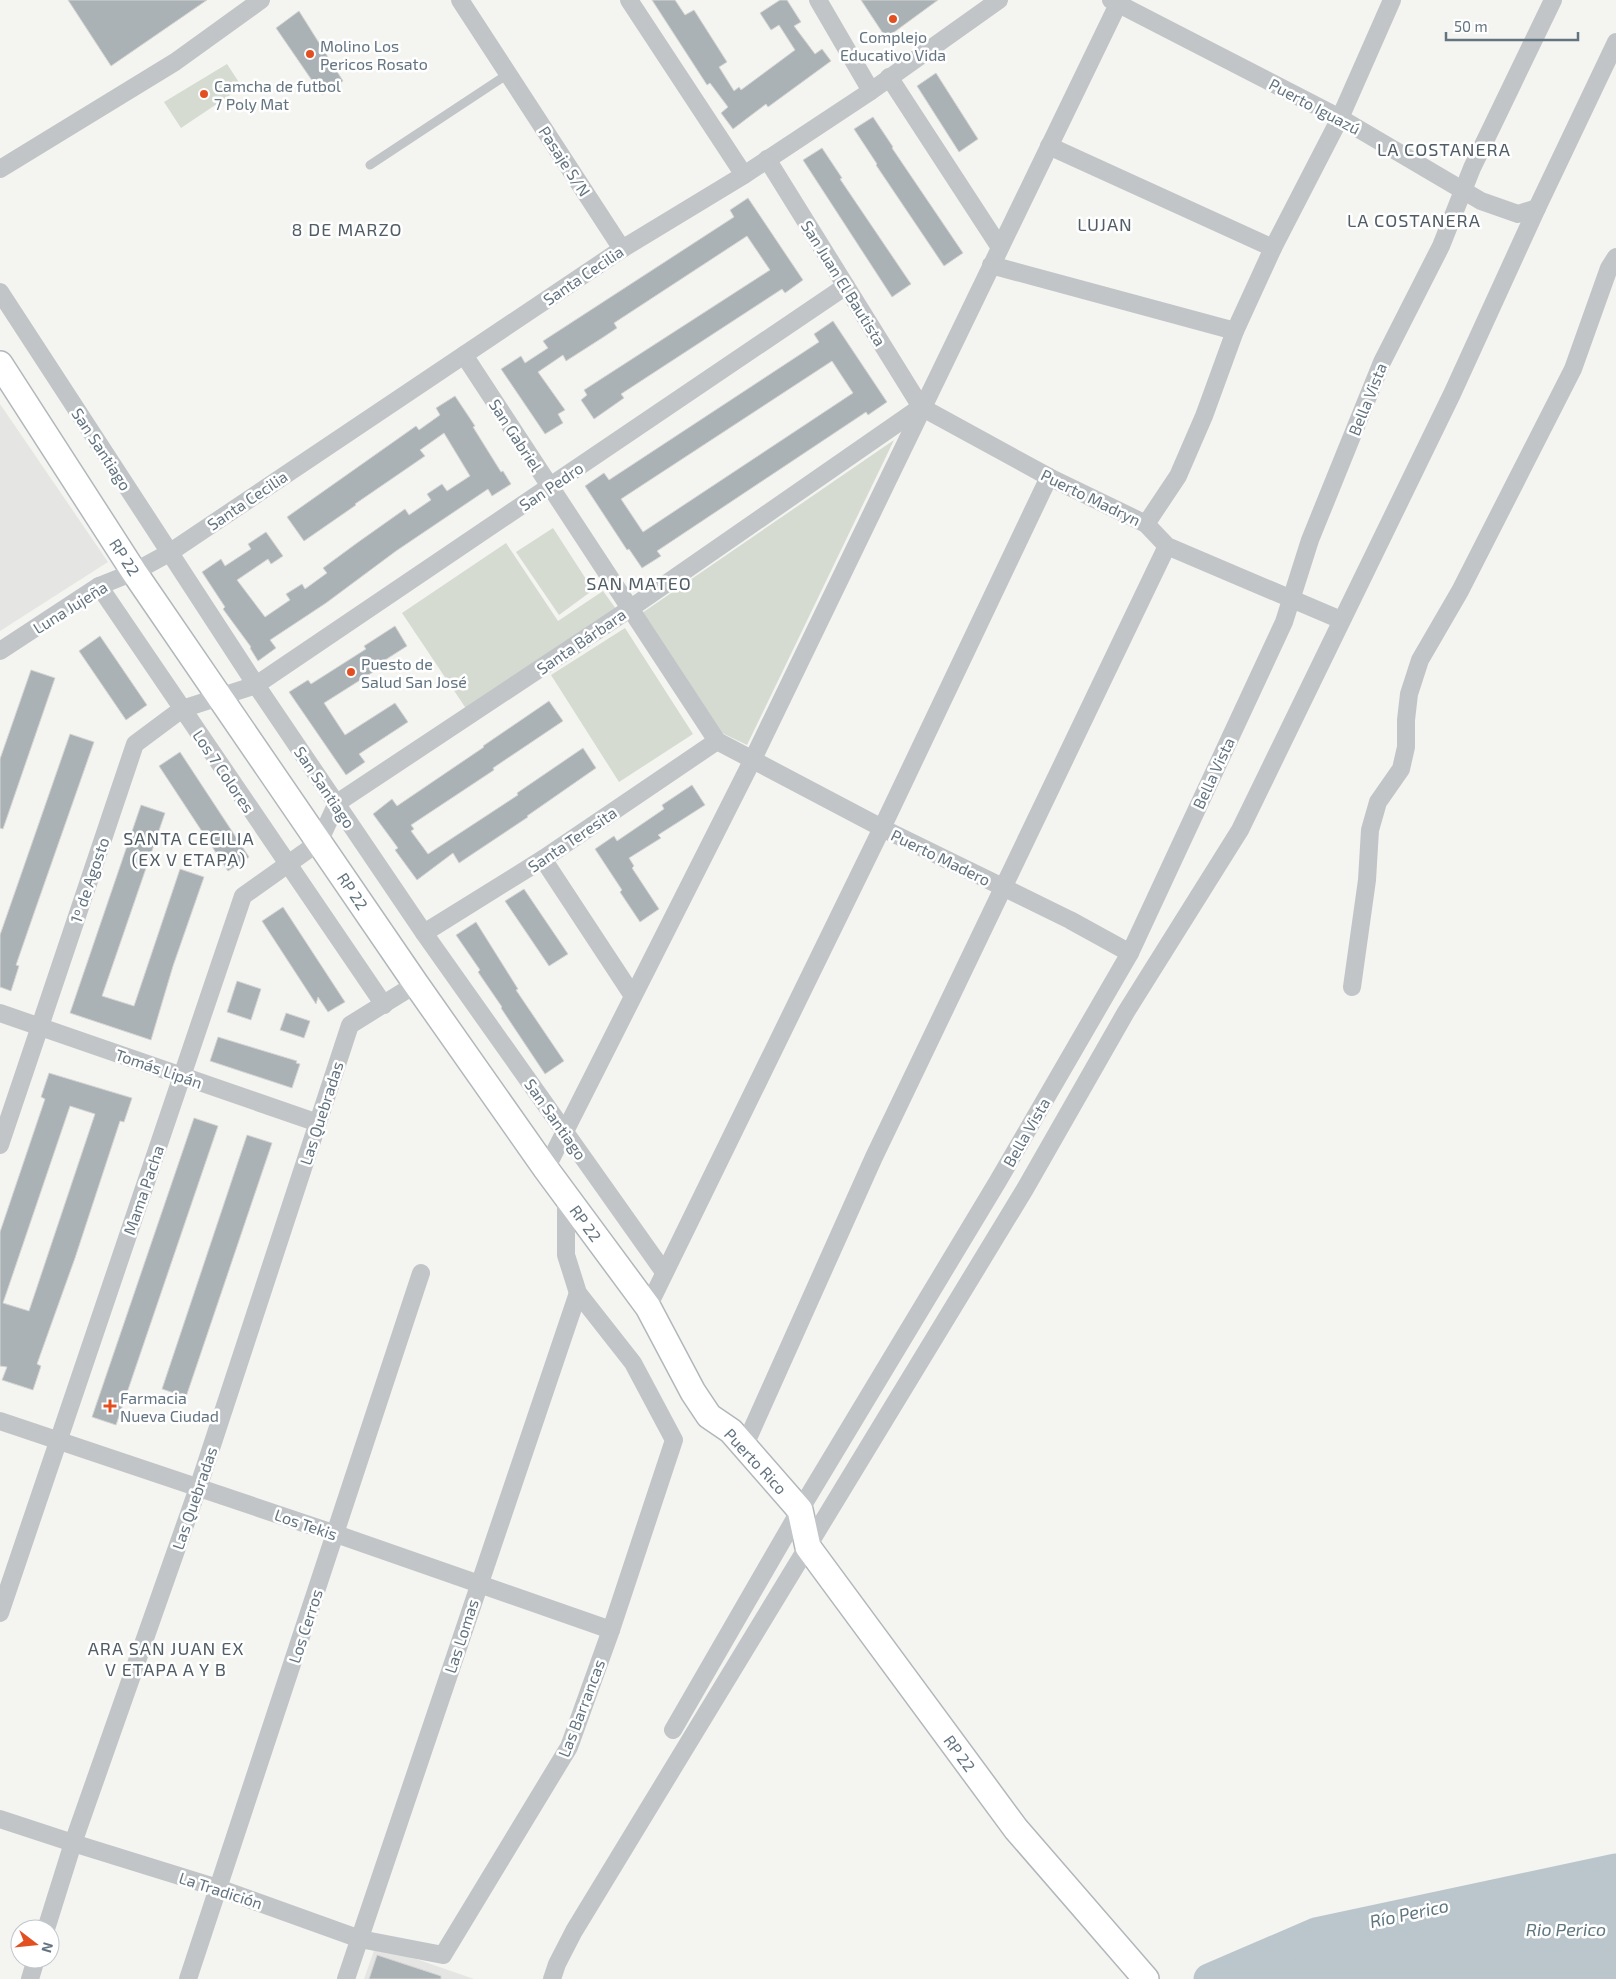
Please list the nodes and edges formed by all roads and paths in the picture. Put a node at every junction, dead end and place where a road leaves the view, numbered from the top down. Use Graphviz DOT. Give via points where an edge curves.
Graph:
graph roads {
  1 [pos="261,0"];
  2 [pos="460,0"];
  3 [pos="629,0"];
  4 [pos="818,0"];
  5 [pos="999,0"];
  6 [pos="1392,0"];
  7 [pos="1553,0"];
  8 [pos="1116,1"];
  9 [pos="1616,42"];
  10 [pos="1610,71"];
  11 [pos="508,74"];
  12 [pos="889,77"];
  13 [pos="871,91"];
  14 [pos="1340,118"];
  15 [pos="1049,146"];
  16 [pos="767,159"];
  17 [pos="370,165"];
  18 [pos="0,169"];
  19 [pos="744,175"];
  20 [pos="1464,189"];
  21 [pos="1537,208"];
  22 [pos="999,246"];
  23 [pos="1272,248"];
  24 [pos="622,249"];
  25 [pos="1616,257"];
  26 [pos="991,265"];
  27 [pos="846,286"];
  28 [pos="0,292"];
  29 [pos="1235,331"];
  30 [pos="464,355"];
  31 [pos="0,364"];
  32 [pos="921,407"];
  33 [pos="1049,477"];
  34 [pos="549,487"];
  35 [pos="1146,524"];
  36 [pos="1167,546"];
  37 [pos="169,553"];
  38 [pos="134,572"];
  39 [pos="98,586"];
  40 [pos="1292,600"];
  41 [pos="631,608"];
  42 [pos="1341,620"];
  43 [pos="3,649"];
  44 [pos="0,666"];
  45 [pos="256,685"];
  46 [pos="219,697"];
  47 [pos="182,709"];
  48 [pos="717,741"];
  49 [pos="752,761"];
  50 [pos="337,803"];
  51 [pos="882,828"];
  52 [pos="319,842"];
  53 [pos="543,859"];
  54 [pos="287,864"];
  55 [pos="1002,886"];
  56 [pos="424,933"];
  57 [pos="1130,953"];
  58 [pos="416,984"];
  59 [pos="1352,987"];
  60 [pos="633,996"];
  61 [pos="384,1005"];
  62 [pos="0,1014"];
  63 [pos="40,1027"];
  64 [pos="182,1076"];
  65 [pos="318,1123"];
  66 [pos="565,1131"];
  67 [pos="0,1145"];
  68 [pos="546,1169"];
  69 [pos="566,1201"];
  70 [pos="664,1272"];
  71 [pos="421,1273"];
  72 [pos="578,1293"];
  73 [pos="648,1307"];
  74 [pos="709,1416"];
  75 [pos="0,1420"];
  76 [pos="58,1440"];
  77 [pos="745,1445"];
  78 [pos="198,1488"];
  79 [pos="800,1510"];
  80 [pos="336,1534"];
  81 [pos="808,1547"];
  82 [pos="478,1584"];
  83 [pos="0,1613"];
  84 [pos="611,1630"];
  85 [pos="673,1730"];
  86 [pos="0,1818"];
  87 [pos="73,1843"];
  88 [pos="218,1888"];
  89 [pos="49,1919"];
  90 [pos="360,1939"];
  91 [pos="443,1955"];
  92 [pos="188,1979"];
  93 [pos="346,1979"];
  94 [pos="552,1979"];
  95 [pos="1146,1979"];
  1 -- 18 [label="street" via="174,62"];
  2 -- 11 [label="street, Pasaje S/N"];
  3 -- 19 [label="street"];
  4 -- 13 [label="street"];
  5 -- 12 [label="street, Santa Cecilia"];
  6 -- 14 [label="street"];
  7 -- 20 [label="street, Bella Vista"];
  8 -- 14 [label="street, Puerto Iguazú"];
  8 -- 15 [label="street"];
  9 -- 10 [label="street"];
  10 -- 21 [label="street"];
  11 -- 17 [label="lane"];
  11 -- 24 [label="street, Pasaje S/N"];
  12 -- 13 [label="street, Santa Cecilia"];
  12 -- 22 [label="street"];
  13 -- 16 [label="street, Santa Cecilia"];
  14 -- 20 [label="street, Puerto Iguazú"];
  14 -- 23 [label="street"];
  15 -- 22 [label="street"];
  15 -- 23 [label="street"];
  16 -- 19 [label="street, Santa Cecilia"];
  16 -- 27 [label="street, San Juan El Bautista"];
  19 -- 24 [label="street, Santa Cecilia"];
  20 -- 21 [label="street, Puerto Iguazú" via="1481,201 1518,214"];
  20 -- 40 [label="street, Bella Vista" via="1441,246 1382,362 1310,540"];
  21 -- 42 [label="street" via="1452,394"];
  22 -- 26 [label="street"];
  23 -- 29 [label="street"];
  24 -- 30 [label="street, Santa Cecilia"];
  25 -- 59 [label="street" via="1609,268 1573,369 1460,591 1420,660 1409,694 1406,747 1401,769 1378,802 1370,830 1367,880"];
  26 -- 29 [label="street"];
  26 -- 32 [label="street"];
  27 -- 32 [label="street, San Juan El Bautista"];
  27 -- 34 [label="street, San Pedro"];
  28 -- 37 [label="street, San Santiago"];
  29 -- 35 [label="street" via="1178,476"];
  30 -- 34 [label="street, San Gabriel"];
  30 -- 37 [label="street, Santa Cecilia"];
  31 -- 38 [label="street, RP 22"];
  32 -- 33 [label="street, Puerto Madryn"];
  32 -- 41 [label="street, Santa Bárbara"];
  32 -- 49 [label="street"];
  33 -- 35 [label="street, Puerto Madryn"];
  33 -- 51 [label="street"];
  34 -- 41 [label="street, San Gabriel"];
  34 -- 45 [label="street, San Pedro"];
  35 -- 36 [label="street, Puerto Madryn"];
  36 -- 40 [label="street, Puerto Madryn"];
  36 -- 55 [label="street"];
  37 -- 38 [label="street, Luna Jujeña"];
  37 -- 45 [label="street, San Santiago"];
  38 -- 39 [label="street, Luna Jujeña"];
  38 -- 46 [label="street, RP 22"];
  39 -- 43 [label="street, Luna Jujeña"];
  39 -- 47 [label="street, Los 7 Colores"];
  40 -- 42 [label="street, Puerto Madryn"];
  40 -- 57 [label="street, Bella Vista"];
  41 -- 48 [label="street, San Gabriel"];
  41 -- 50 [label="street, Santa Bárbara"];
  42 -- 81 [label="street" via="1240,830 1126,1012 1020,1197"];
  43 -- 44 [label="street"];
  45 -- 46 [label="street, 1º de Agosto"];
  45 -- 50 [label="street, San Santiago"];
  46 -- 47 [label="street, 1º de Agosto"];
  46 -- 52 [label="street, RP 22"];
  47 -- 54 [label="street, Los 7 Colores"];
  47 -- 63 [label="street, 1º de Agosto" via="135,744"];
  48 -- 49 [label="street, Puerto Madero"];
  48 -- 53 [label="street, Santa Teresita"];
  49 -- 51 [label="street, Puerto Madero"];
  49 -- 60 [label="street"];
  50 -- 52 [label="street"];
  50 -- 56 [label="street, San Santiago"];
  51 -- 55 [label="street, Puerto Madero"];
  51 -- 70 [label="street"];
  52 -- 54 [label="street, Mama Pacha"];
  52 -- 58 [label="street, RP 22"];
  53 -- 56 [label="street, Santa Teresita"];
  53 -- 60 [label="street"];
  54 -- 61 [label="street, Los 7 Colores"];
  54 -- 64 [label="street, Mama Pacha" via="243,896"];
  55 -- 57 [label="street, Puerto Madero"];
  55 -- 77 [label="street" via="874,1157"];
  56 -- 66 [label="street, San Santiago"];
  57 -- 79 [label="street, Bella Vista" via="998,1181"];
  58 -- 61 [label="street, Las Quebradas"];
  58 -- 68 [label="street, RP 22"];
  60 -- 66 [label="street"];
  61 -- 65 [label="street, Las Quebradas" via="350,1025"];
  62 -- 63 [label="street, Tomás Lipán"];
  63 -- 64 [label="street, Tomás Lipán"];
  63 -- 67 [label="street, 1º de Agosto"];
  64 -- 65 [label="street, Tomás Lipán"];
  64 -- 76 [label="street, Mama Pacha"];
  65 -- 78 [label="street, Las Quebradas"];
  66 -- 68 [label="street"];
  66 -- 70 [label="street, San Santiago"];
  68 -- 73 [label="street, RP 22"];
  69 -- 72 [label="street" via="566,1255"];
  70 -- 73 [label="street"];
  71 -- 80 [label="street, Los Cerros"];
  72 -- 82 [label="street, Las Lomas"];
  72 -- 84 [label="street, Las Barrancas" via="633,1363 674,1440"];
  73 -- 74 [label="street, RP 22"];
  74 -- 77 [label="street, Puerto Rico" via="731,1430"];
  75 -- 76 [label="street, Los Tekis"];
  76 -- 78 [label="street, Los Tekis"];
  76 -- 83 [label="street, Mama Pacha"];
  77 -- 79 [label="street, Puerto Rico"];
  78 -- 80 [label="street, Los Tekis"];
  78 -- 87 [label="street, Las Quebradas"];
  79 -- 81 [label="street, RP 22"];
  79 -- 85 [label="street, Bella Vista"];
  80 -- 82 [label="street, Los Tekis"];
  80 -- 88 [label="street, Los Cerros"];
  81 -- 94 [label="street" via="574,1931"];
  81 -- 95 [label="street, RP 22" via="1016,1829"];
  82 -- 84 [label="street, Los Tekis"];
  82 -- 90 [label="street, Las Lomas"];
  84 -- 91 [label="street, Las Barrancas" via="569,1748"];
  86 -- 87 [label="street, La Tradición"];
  87 -- 88 [label="street, La Tradición"];
  87 -- 89 [label="street, Las Quebradas"];
  88 -- 90 [label="street, La Tradición"];
  88 -- 92 [label="street, Los Cerros"];
  90 -- 91 [label="street, La Tradición"];
  90 -- 93 [label="street, Las Lomas"];
}
